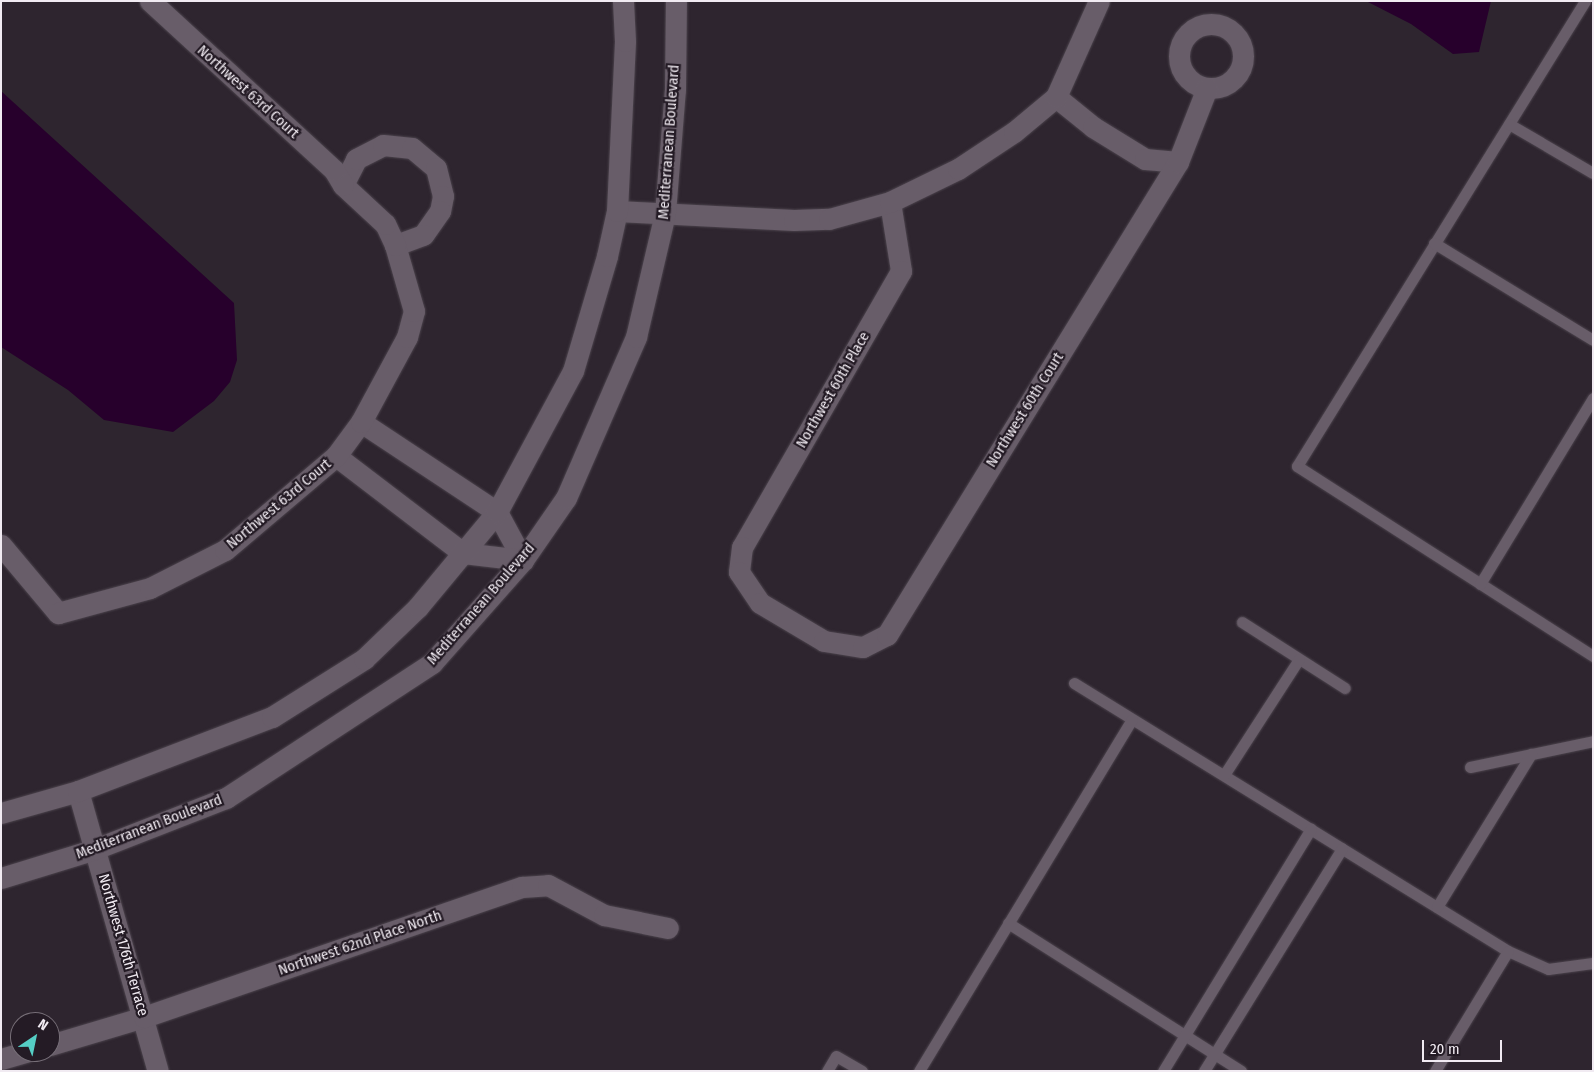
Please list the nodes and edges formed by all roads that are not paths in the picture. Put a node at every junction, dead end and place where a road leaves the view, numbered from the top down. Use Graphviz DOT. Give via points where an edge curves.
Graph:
graph roads {
  1 [pos="150,1"];
  2 [pos="623,1"];
  3 [pos="676,1"];
  4 [pos="1099,1"];
  5 [pos="1583,3"];
  6 [pos="1593,11"];
  7 [pos="1207,88"];
  8 [pos="1056,97"];
  9 [pos="1509,124"];
  10 [pos="1178,162"];
  11 [pos="1593,174"];
  12 [pos="343,185"];
  13 [pos="890,202"];
  14 [pos="617,211"];
  15 [pos="665,213"];
  16 [pos="1434,243"];
  17 [pos="395,245"];
  18 [pos="1593,340"];
  19 [pos="1593,398"];
  20 [pos="361,422"];
  21 [pos="336,456"];
  22 [pos="497,512"];
  23 [pos="1,545"];
  24 [pos="463,553"];
  25 [pos="524,560"];
  26 [pos="739,572"];
  27 [pos="1480,584"];
  28 [pos="1242,622"];
  29 [pos="1593,656"];
  30 [pos="1300,659"];
  31 [pos="1074,683"];
  32 [pos="1345,688"];
  33 [pos="1132,719"];
  34 [pos="1593,740"];
  35 [pos="1531,754"];
  36 [pos="1470,767"];
  37 [pos="1224,775"];
  38 [pos="78,791"];
  39 [pos="1,813"];
  40 [pos="1311,829"];
  41 [pos="1342,848"];
  42 [pos="95,849"];
  43 [pos="1,878"];
  44 [pos="1437,907"];
  45 [pos="1008,923"];
  46 [pos="668,928"];
  47 [pos="1508,951"];
  48 [pos="1593,963"];
  49 [pos="144,1017"];
  50 [pos="1185,1035"];
  51 [pos="60,1042"];
  52 [pos="1215,1054"];
  53 [pos="158,1071"];
  54 [pos="827,1071"];
  55 [pos="862,1071"];
  56 [pos="919,1071"];
  57 [pos="1163,1071"];
  58 [pos="1204,1071"];
  59 [pos="1241,1071"];
  60 [pos="1435,1071"];
  1 -- 12 [label="street, Northwest 63rd Court" via="334,170"];
  2 -- 14 [label="street" via="625,41"];
  3 -- 15 [label="street, Mediterranean Boulevard" via="675,90"];
  4 -- 8 [label="street"];
  5 -- 6 [label="lane"];
  5 -- 9 [label="lane"];
  7 -- 10 [label="street, Northwest 60th Court"];
  8 -- 10 [label="street" via="1093,127 1144,159"];
  8 -- 13 [label="street" via="1014,132 958,169"];
  9 -- 11 [label="lane"];
  9 -- 16 [label="lane"];
  10 -- 26 [label="street, Northwest 60th Court" via="887,635 863,648 824,641 760,603"];
  12 -- 17 [label="street, Northwest 63rd Court" via="385,224"];
  12 -- 17 [label="street" via="356,159 383,145 412,148 436,168 443,196 437,218 423,235"];
  13 -- 15 [label="street" via="830,219"];
  13 -- 26 [label="street, Northwest 60th Place" via="901,271 742,547"];
  14 -- 15 [label="street"];
  14 -- 22 [label="street" via="573,371"];
  15 -- 25 [label="street, Mediterranean Boulevard" via="636,337 566,498"];
  16 -- 18 [label="lane"];
  16 -- 27 [label="lane" via="1297,466"];
  17 -- 20 [label="street, Northwest 63rd Court" via="414,311 408,337"];
  19 -- 27 [label="lane"];
  20 -- 21 [label="street, Northwest 63rd Court"];
  20 -- 22 [label="street"];
  21 -- 23 [label="street, Northwest 63rd Court" via="225,550 150,588 113,598 58,612"];
  21 -- 24 [label="street"];
  22 -- 24 [label="street"];
  22 -- 25 [label="street"];
  24 -- 25 [label="street"];
  24 -- 38 [label="street" via="418,606 364,659 272,717"];
  25 -- 42 [label="street, Mediterranean Boulevard" via="432,663 332,732 226,798"];
  27 -- 29 [label="lane"];
  28 -- 30 [label="lane"];
  30 -- 32 [label="lane"];
  30 -- 37 [label="lane"];
  31 -- 33 [label="lane"];
  33 -- 37 [label="lane"];
  33 -- 45 [label="lane"];
  34 -- 35 [label="lane"];
  35 -- 36 [label="lane"];
  35 -- 44 [label="lane"];
  37 -- 40 [label="lane"];
  38 -- 39 [label="street"];
  38 -- 42 [label="street, Northwest 176th Terrace"];
  40 -- 41 [label="lane"];
  40 -- 50 [label="lane"];
  41 -- 44 [label="lane"];
  41 -- 52 [label="lane"];
  42 -- 43 [label="street, Mediterranean Boulevard"];
  42 -- 49 [label="street, Northwest 176th Terrace"];
  44 -- 47 [label="lane"];
  45 -- 50 [label="lane"];
  45 -- 56 [label="lane"];
  46 -- 49 [label="street, Northwest 62nd Place North" via="604,916 548,885 522,887"];
  47 -- 48 [label="lane" via="1548,968"];
  47 -- 60 [label="lane"];
  49 -- 51 [label="street, Northwest 62nd Place North"];
  49 -- 53 [label="street, Northwest 176th Terrace"];
  50 -- 52 [label="lane"];
  50 -- 57 [label="lane"];
  52 -- 58 [label="lane"];
  52 -- 59 [label="lane"];
  54 -- 55 [label="lane" via="836,1056"];
}
